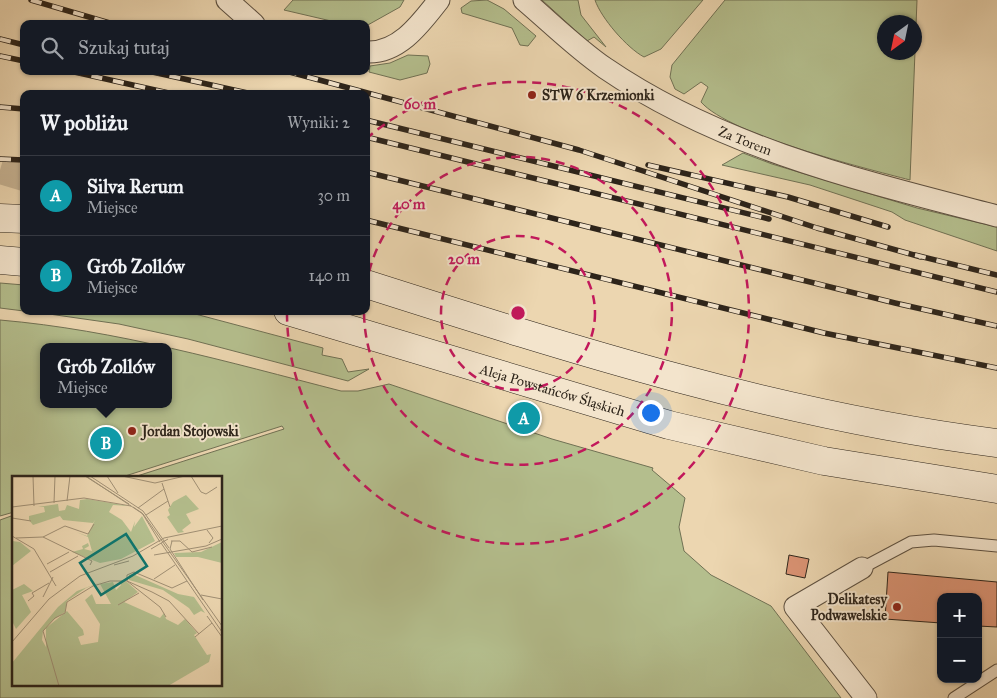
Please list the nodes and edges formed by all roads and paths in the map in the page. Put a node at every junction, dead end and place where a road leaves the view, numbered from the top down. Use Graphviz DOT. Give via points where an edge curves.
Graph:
graph roads {
  1 [pos="227,0"];
  2 [pos="439,0"];
  3 [pos="524,0"];
  4 [pos="250,20"];
  5 [pos="370,52"];
  6 [pos="997,216"];
  7 [pos="0,218"];
  8 [pos="20,219"];
  9 [pos="0,260"];
  10 [pos="20,262"];
  11 [pos="370,285"];
  12 [pos="301,315"];
  13 [pos="997,443"];
  14 [pos="997,489"];
  15 [pos="997,546"];
  16 [pos="862,568"];
  17 [pos="997,670"];
  18 [pos="866,698"];
  19 [pos="954,698"];
  1 -- 4 [label="street"];
  2 -- 5 [label="street" via="416,28 396,44"];
  3 -- 6 [label="street, Za Torem" via="605,68 642,91 723,132 798,161"];
  7 -- 8 [label="main road"];
  9 -- 10 [label="main road"];
  11 -- 13 [label="main road" via="528,336 736,394"];
  12 -- 14 [label="main road, Aleja Powstańców Śląskich" via="669,425 824,461"];
  15 -- 16 [label="lane" via="934,540 911,542"];
  16 -- 18 [label="street" via="795,607"];
  17 -- 19 [label="lane"];
}
